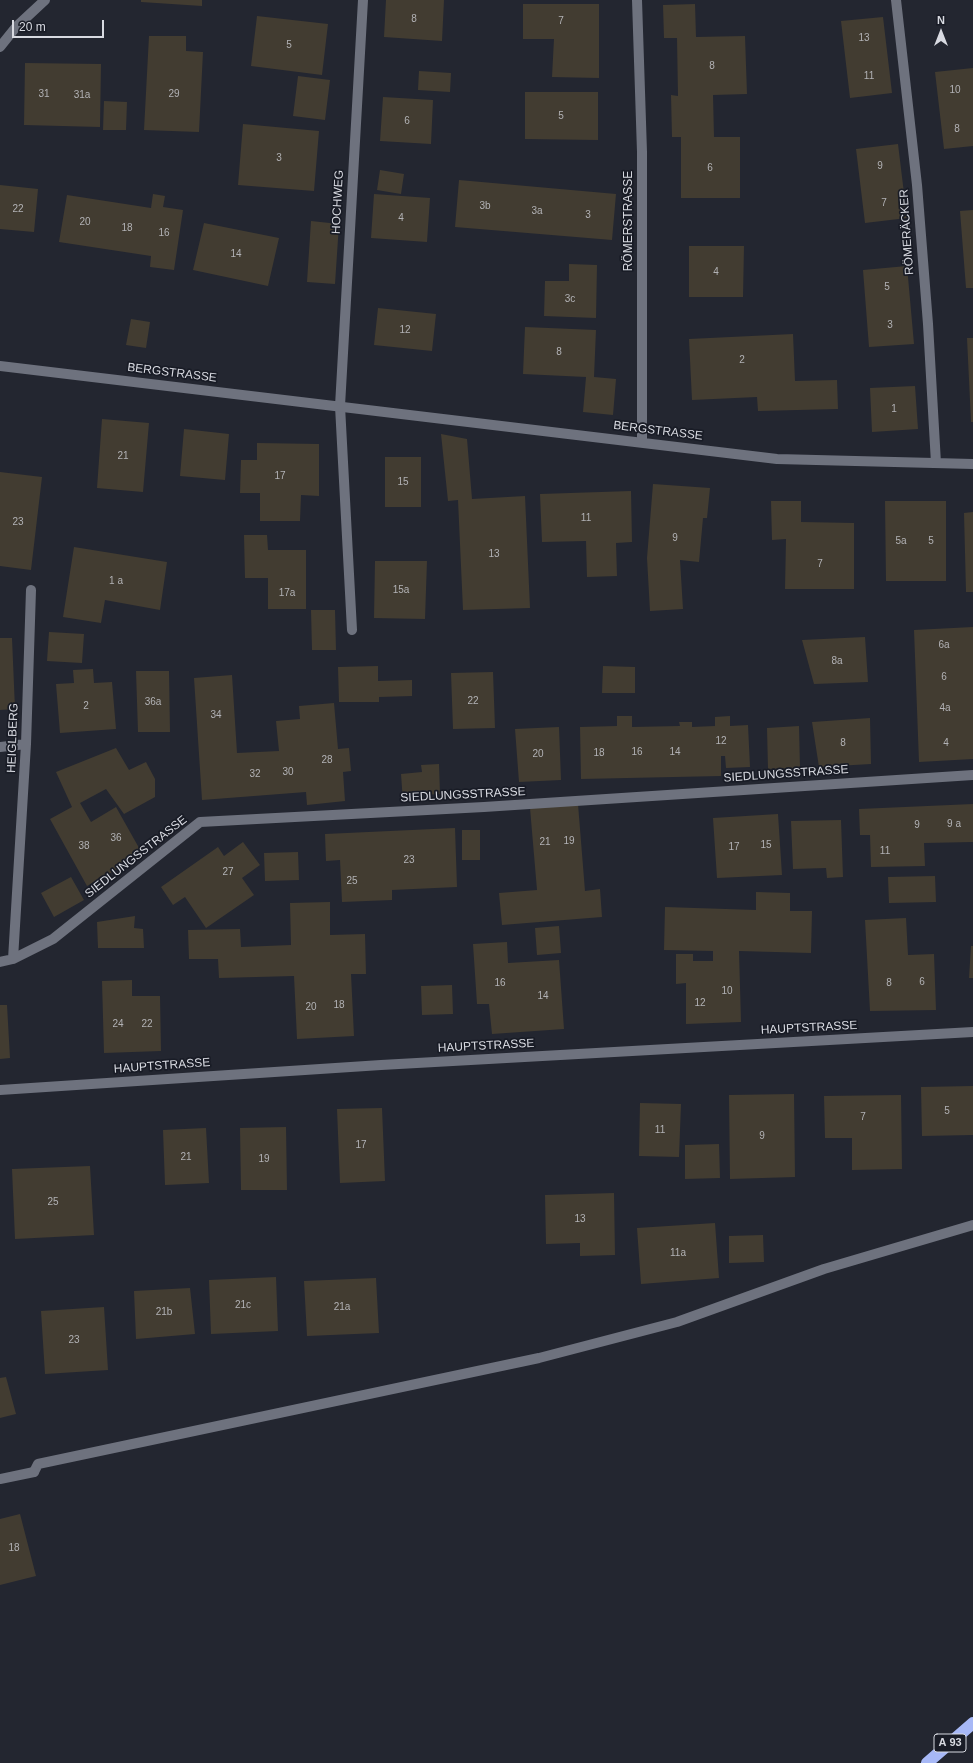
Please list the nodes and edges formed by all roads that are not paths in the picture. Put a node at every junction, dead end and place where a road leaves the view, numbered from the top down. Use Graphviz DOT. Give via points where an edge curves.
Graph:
graph roads {
  1 [pos="44,0"];
  2 [pos="363,0"];
  3 [pos="636,0"];
  4 [pos="896,0"];
  5 [pos="0,47"];
  6 [pos="0,366"];
  7 [pos="340,406"];
  8 [pos="642,442"];
  9 [pos="936,463"];
  10 [pos="973,464"];
  11 [pos="31,590"];
  12 [pos="352,630"];
  13 [pos="26,744"];
  14 [pos="0,747"];
  15 [pos="973,775"];
  16 [pos="13,959"];
  17 [pos="0,962"];
  18 [pos="973,1032"];
  19 [pos="0,1090"];
  20 [pos="973,1225"];
  21 [pos="0,1479"];
  22 [pos="973,1723"];
  23 [pos="927,1763"];
  1 -- 5 [label="street"];
  2 -- 7 [label="street, HOCHWEG"];
  3 -- 8 [label="street, RÖMERSTRASSE" via="642,152"];
  4 -- 9 [label="street, RÖMERÄCKER" via="917,185"];
  6 -- 7 [label="street, BERGSTRASSE"];
  7 -- 8 [label="street, BERGSTRASSE"];
  7 -- 12 [label="street"];
  8 -- 9 [label="street, BERGSTRASSE" via="777,459"];
  9 -- 10 [label="street, BERGSTRASSE"];
  11 -- 13 [label="street, HEIGLBERG"];
  13 -- 14 [label="street"];
  13 -- 16 [label="street, HEIGLBERG"];
  15 -- 16 [label="street, SIEDLUNGSSTRASSE" via="484,807 200,822 53,939"];
  16 -- 17 [label="street, SIEDLUNGSSTRASSE"];
  18 -- 19 [label="street, HAUPTSTRASSE" via="381,1065"];
  20 -- 21 [label="street" via="824,1269 677,1322 539,1358 38,1464 34,1472"];
  22 -- 23 [label="highway, A 93"];
}
